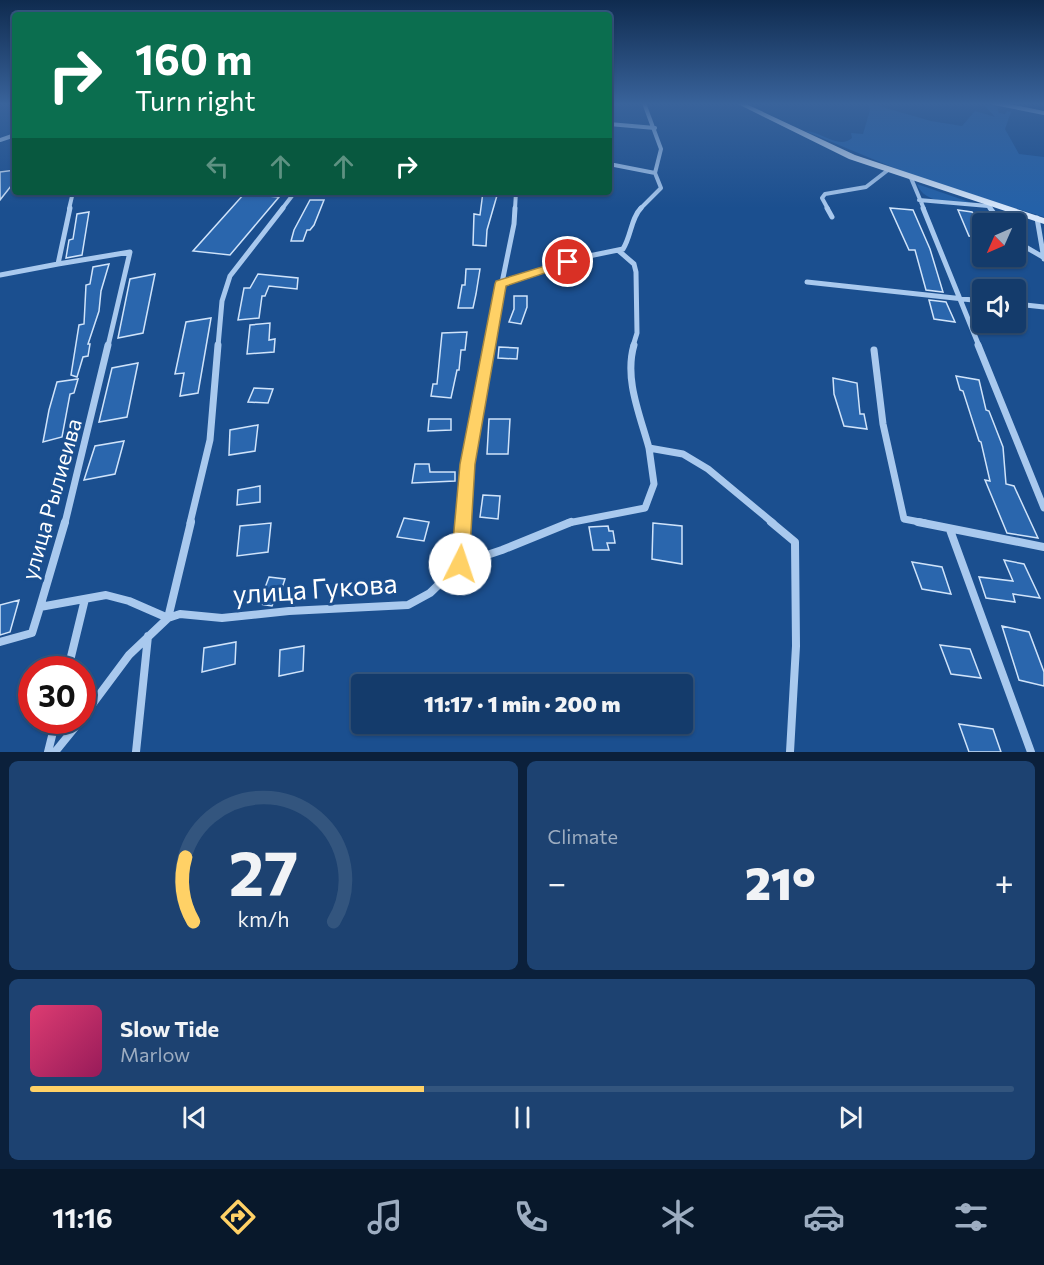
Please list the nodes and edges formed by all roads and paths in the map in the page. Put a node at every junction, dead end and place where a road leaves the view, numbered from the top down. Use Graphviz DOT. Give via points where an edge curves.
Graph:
graph roads {
  1 [pos="658,138"];
  2 [pos="812,138"];
  3 [pos="612,165"];
  4 [pos="888,170"];
  5 [pos="655,173"];
  6 [pos="911,178"];
  7 [pos="72,195"];
  8 [pos="293,195"];
  9 [pos="516,195"];
  10 [pos="919,200"];
  11 [pos="987,204"];
  12 [pos="994,213"];
  13 [pos="832,217"];
  14 [pos="1040,220"];
  15 [pos="1026,247"];
  16 [pos="619,251"];
  17 [pos="1043,258"];
  18 [pos="58,264"];
  19 [pos="0,275"];
  20 [pos="807,282"];
  21 [pos="501,284"];
  22 [pos="958,299"];
  23 [pos="972,300"];
  24 [pos="1026,305"];
  25 [pos="1044,307"];
  26 [pos="874,350"];
  27 [pos="649,448"];
  28 [pos="1044,508"];
  29 [pos="950,530"];
  30 [pos="1044,547"];
  31 [pos="460,564"];
  32 [pos="85,599"];
  33 [pos="40,607"];
  34 [pos="168,618"];
  35 [pos="148,635"];
  36 [pos="0,642"];
  37 [pos="71,656"];
  38 [pos="96,700"];
  39 [pos="52,734"];
  40 [pos="70,734"];
  41 [pos="48,752"];
  42 [pos="55,752"];
  43 [pos="136,752"];
  44 [pos="789,752"];
  45 [pos="1031,752"];
  1 -- 5 [label="street" via="661,149"];
  2 -- 4 [label="main road"];
  3 -- 5 [label="street"];
  4 -- 6 [label="main road"];
  4 -- 13 [label="street" via="865,189 825,194 822,198"];
  5 -- 16 [label="street" via="661,188 636,212 630,238"];
  6 -- 10 [label="street"];
  6 -- 11 [label="main road"];
  7 -- 18 [label="street"];
  8 -- 34 [label="street" via="230,276 222,301 210,440"];
  9 -- 21 [label="street"];
  10 -- 11 [label="street"];
  10 -- 22 [label="street"];
  11 -- 12 [label="street"];
  11 -- 14 [label="main road"];
  14 -- 17 [label="street"];
  15 -- 17 [label="street"];
  16 -- 21 [label="street" via="589,256"];
  16 -- 27 [label="street" via="634,264 636,272 637,333 630,375"];
  18 -- 19 [label="street"];
  18 -- 33 [label="street, улица Рылиеива" via="130,252 76,484"];
  20 -- 22 [label="street"];
  21 -- 31 [label="street" via="468,464"];
  22 -- 23 [label="street"];
  22 -- 28 [label="street"];
  24 -- 25 [label="street"];
  26 -- 29 [label="street" via="883,424 904,519"];
  27 -- 31 [label="street" via="654,484 645,508 573,522"];
  27 -- 44 [label="street" via="692,459 795,542 796,646"];
  29 -- 30 [label="street"];
  29 -- 45 [label="street"];
  31 -- 34 [label="street, улица Гукова" via="430,593 408,605 222,618 180,614"];
  32 -- 33 [label="street, улица Рылиеива"];
  32 -- 34 [label="street, улица Рылиеива" via="106,595"];
  32 -- 37 [label="street"];
  33 -- 36 [label="street" via="32,633"];
  34 -- 35 [label="street"];
  35 -- 38 [label="street"];
  35 -- 43 [label="street"];
  39 -- 41 [label="street"];
  40 -- 42 [label="street"];
}
